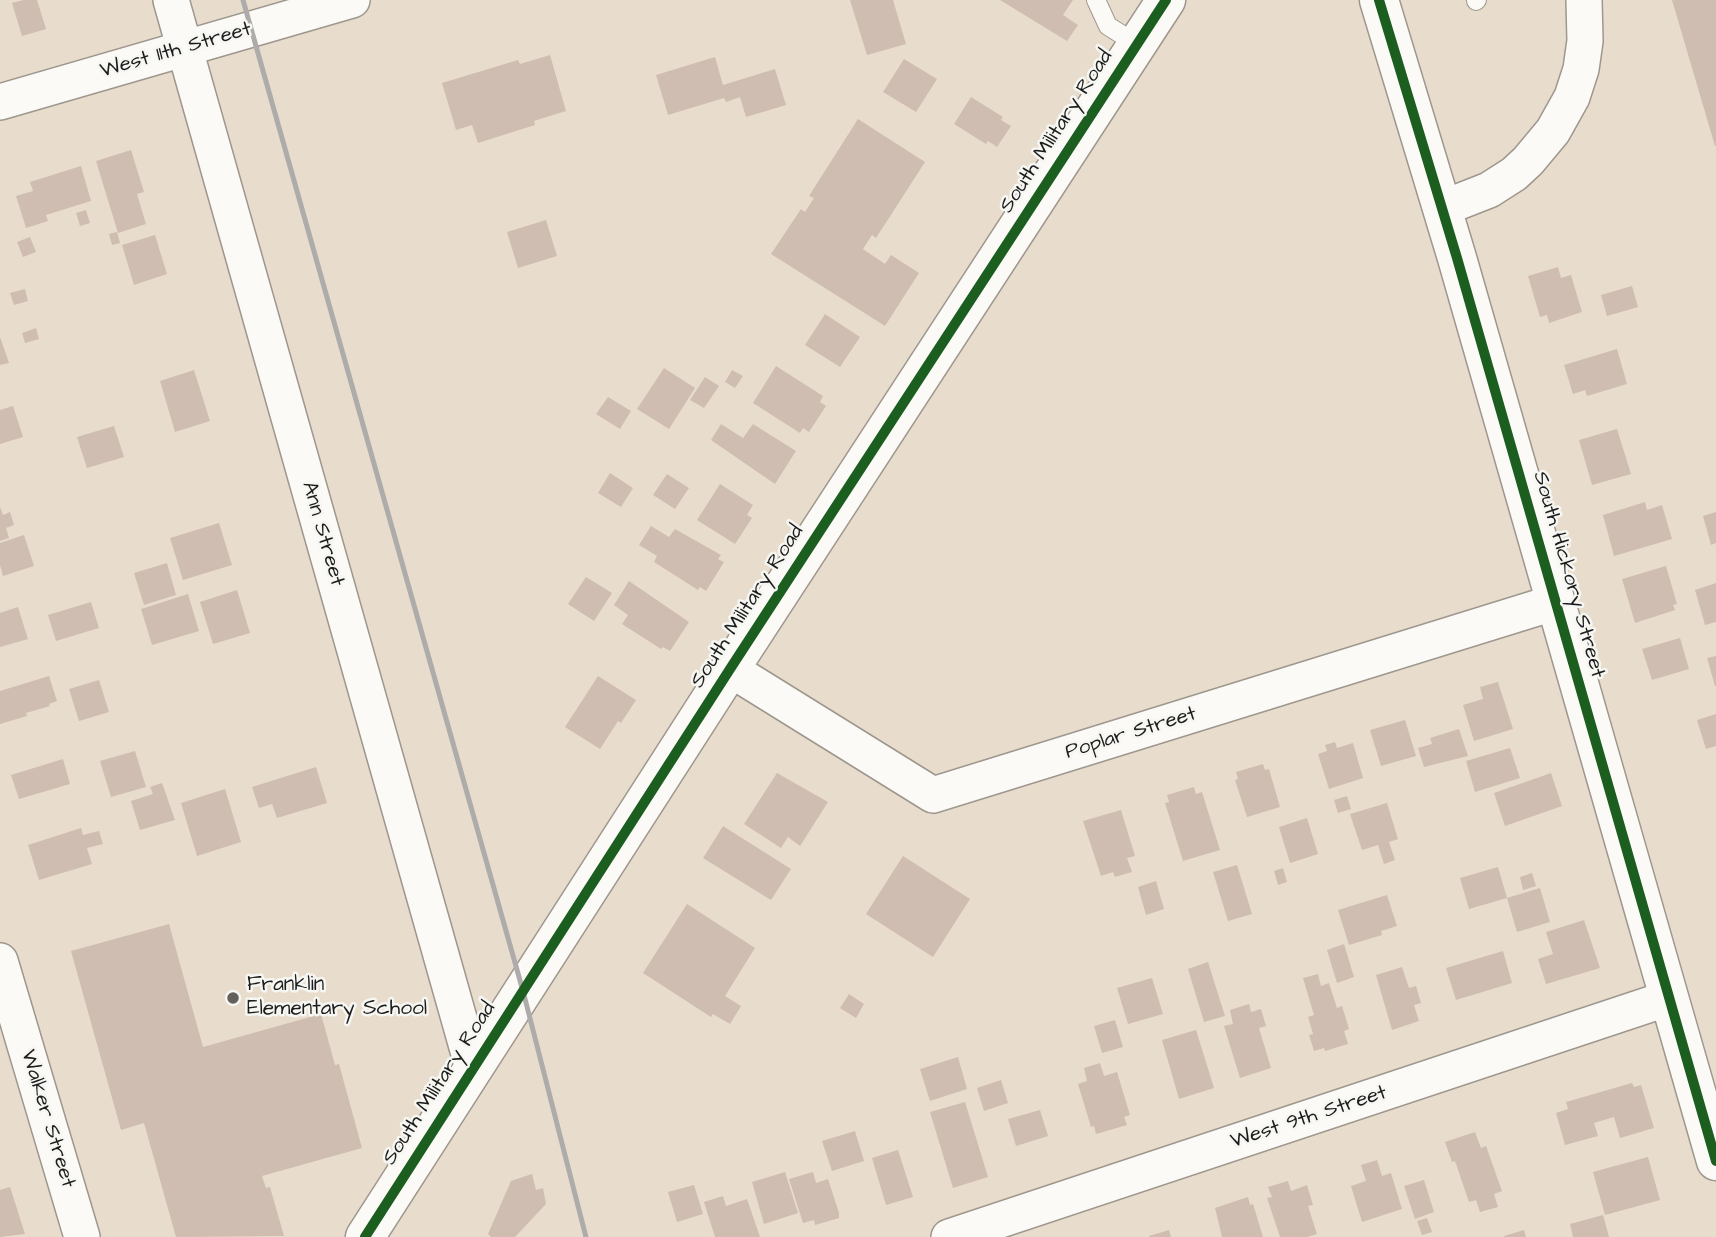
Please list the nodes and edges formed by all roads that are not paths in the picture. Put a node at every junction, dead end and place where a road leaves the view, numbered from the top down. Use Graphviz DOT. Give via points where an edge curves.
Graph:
graph roads {
  1 [pos="171,0"];
  2 [pos="352,0"];
  3 [pos="1096,0"];
  4 [pos="1166,0"];
  5 [pos="1379,0"];
  6 [pos="1584,0"];
  7 [pos="1137,44"];
  8 [pos="185,47"];
  9 [pos="0,102"];
  10 [pos="1443,208"];
  11 [pos="1556,602"];
  12 [pos="730,669"];
  13 [pos="0,961"];
  14 [pos="1669,998"];
  15 [pos="473,1068"];
  16 [pos="1716,1161"];
  17 [pos="82,1237"];
  18 [pos="365,1237"];
  19 [pos="949,1237"];
  1 -- 8 [label="street, Ann Street"];
  2 -- 8 [label="street, West 11th Street"];
  3 -- 7 [label="lane" via="1108,26"];
  4 -- 7 [label="main road, South Military Road"];
  5 -- 10 [label="main road, South Hickory Street"];
  6 -- 10 [label="street" via="1581,69 1553,131 1528,161 1498,185"];
  7 -- 12 [label="main road, South Military Road"];
  8 -- 9 [label="street, West 11th Street"];
  8 -- 15 [label="street, Ann Street"];
  10 -- 11 [label="main road, South Hickory Street"];
  11 -- 12 [label="street, Poplar Street" via="933,795"];
  11 -- 14 [label="main road, South Hickory Street"];
  12 -- 15 [label="main road, South Military Road"];
  13 -- 17 [label="street, Walker Street"];
  14 -- 16 [label="main road, South Hickory Street"];
  14 -- 19 [label="street, West 9th Street"];
  15 -- 18 [label="main road, South Military Road"];
}
